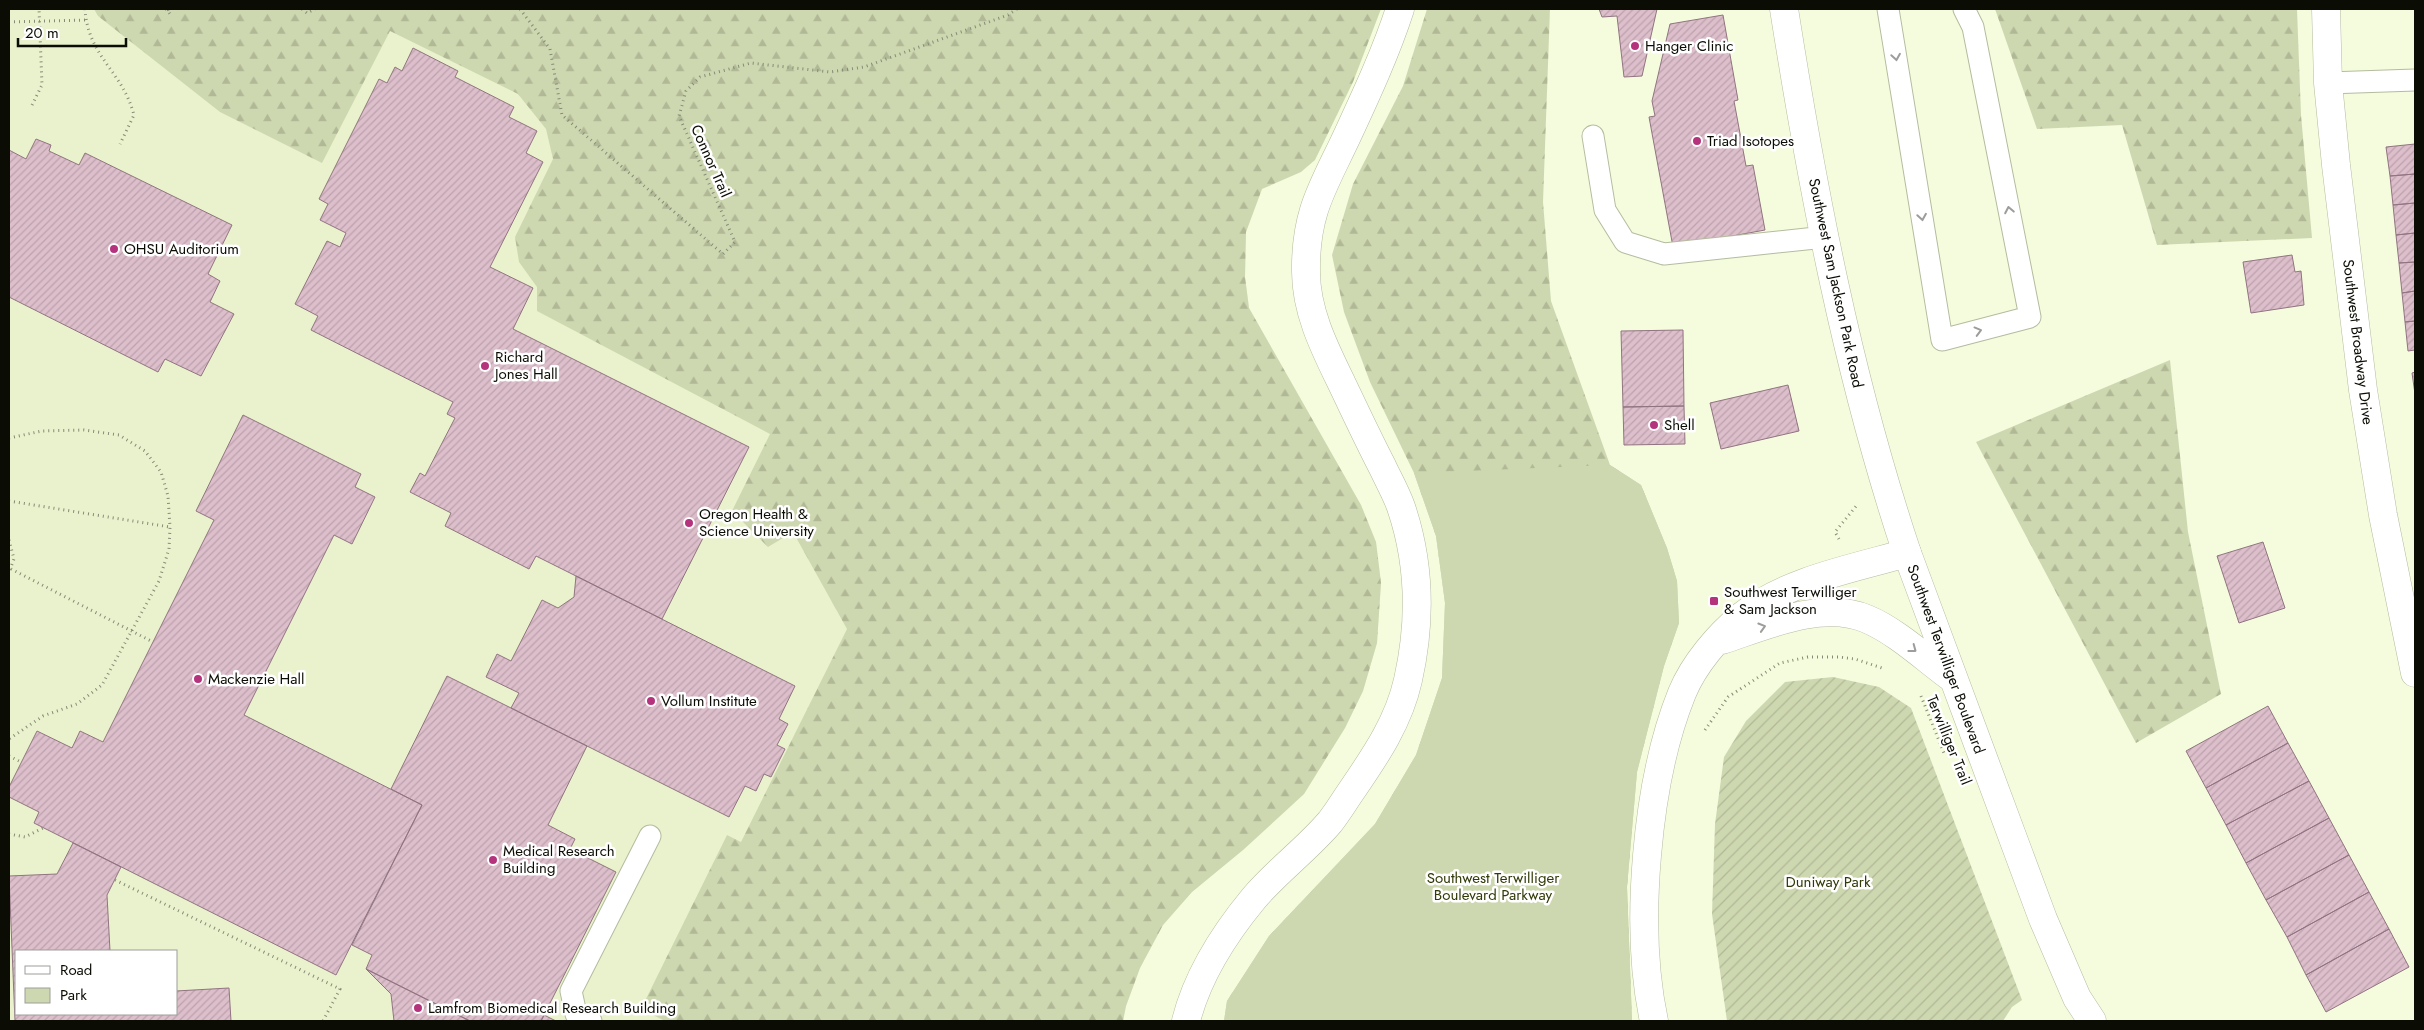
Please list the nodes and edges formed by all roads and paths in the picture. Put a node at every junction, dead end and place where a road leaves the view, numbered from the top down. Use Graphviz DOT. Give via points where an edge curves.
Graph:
graph roads {
  1 [pos="39,9"];
  2 [pos="86,9"];
  3 [pos="302,9"];
  4 [pos="314,9"];
  5 [pos="520,9"];
  6 [pos="1017,9"];
  7 [pos="1400,9"];
  8 [pos="1784,9"];
  9 [pos="1888,9"];
  10 [pos="1964,9"];
  11 [pos="2326,9"];
  12 [pos="86,20"];
  13 [pos="40,21"];
  14 [pos="9,22"];
  15 [pos="2415,80"];
  16 [pos="2328,83"];
  17 [pos="32,105"];
  18 [pos="1593,136"];
  19 [pos="120,144"];
  20 [pos="1825,237"];
  21 [pos="9,438"];
  22 [pos="9,501"];
  23 [pos="170,527"];
  24 [pos="9,540"];
  25 [pos="1907,553"];
  26 [pos="10,570"];
  27 [pos="132,631"];
  28 [pos="153,642"];
  29 [pos="1716,642"];
  30 [pos="1885,669"];
  31 [pos="2415,673"];
  32 [pos="1952,678"];
  33 [pos="1920,695"];
  34 [pos="1703,733"];
  35 [pos="9,740"];
  36 [pos="9,756"];
  37 [pos="1946,760"];
  38 [pos="22,762"];
  39 [pos="43,828"];
  40 [pos="9,834"];
  41 [pos="650,836"];
  42 [pos="115,880"];
  43 [pos="323,1021"];
  44 [pos="590,1021"];
  45 [pos="1186,1021"];
  46 [pos="1654,1021"];
  47 [pos="2092,1021"];
  1 -- 13 [label="path"];
  2 -- 12 [label="path"];
  3 -- 4 [label="path" via="307,13"];
  5 -- 6 [label="path, Connor Trail" via="550,50 562,115 724,254 735,242 679,116 686,91 700,77 750,62 830,72 864,67"];
  7 -- 45 [label="street" via="1380,65 1323,182 1311,214 1306,276 1322,342 1401,505 1414,556 1417,596 1408,680 1398,713 1379,751 1330,822 1254,898 1234,924 1210,962"];
  8 -- 20 [label="street, Southwest Sam Jackson Park Road"];
  9 -- 10 [label="lane, one-way" via="1942,340 2030,317 1973,27"];
  11 -- 16 [label="street, Southwest Broadway Drive"];
  12 -- 13 [label="path"];
  12 -- 19 [label="path" via="91,42 122,84 134,115"];
  13 -- 14 [label="path"];
  13 -- 17 [label="path" via="42,85"];
  15 -- 16 [label="lane"];
  16 -- 31 [label="street, Southwest Broadway Drive" via="2362,390"];
  18 -- 20 [label="lane" via="1605,210 1625,242 1664,254"];
  20 -- 25 [label="street, Southwest Sam Jackson Park Road" via="1859,396"];
  21 -- 23 [label="path" via="42,431 84,430 119,435 145,450 161,472 168,496"];
  22 -- 23 [label="path"];
  23 -- 27 [label="path" via="170,549 158,581"];
  24 -- 26 [label="path" via="14,559"];
  25 -- 29 [label="street, Southwest Terwilliger Boulevard" via="1816,580 1773,597 1742,616"];
  25 -- 32 [label="street, Southwest Terwilliger Boulevard"];
  26 -- 27 [label="path"];
  27 -- 28 [label="path"];
  27 -- 35 [label="path" via="102,685 77,704 43,716"];
  29 -- 32 [label="street, one-way" via="1807,615 1857,615 1901,640"];
  29 -- 46 [label="street, Southwest Terwilliger Boulevard" via="1695,669 1683,693 1668,736 1651,824 1646,954"];
  30 -- 34 [label="path" via="1839,657 1808,657 1780,663 1728,697"];
  32 -- 47 [label="street, Southwest Terwilliger Boulevard" via="2043,919 2077,998"];
  33 -- 37 [label="path, Terwilliger Trail"];
  36 -- 38 [label="path"];
  39 -- 40 [label="path" via="25,837"];
  41 -- 44 [label="lane" via="571,991 576,1014"];
  42 -- 43 [label="path" via="340,989"];
}
